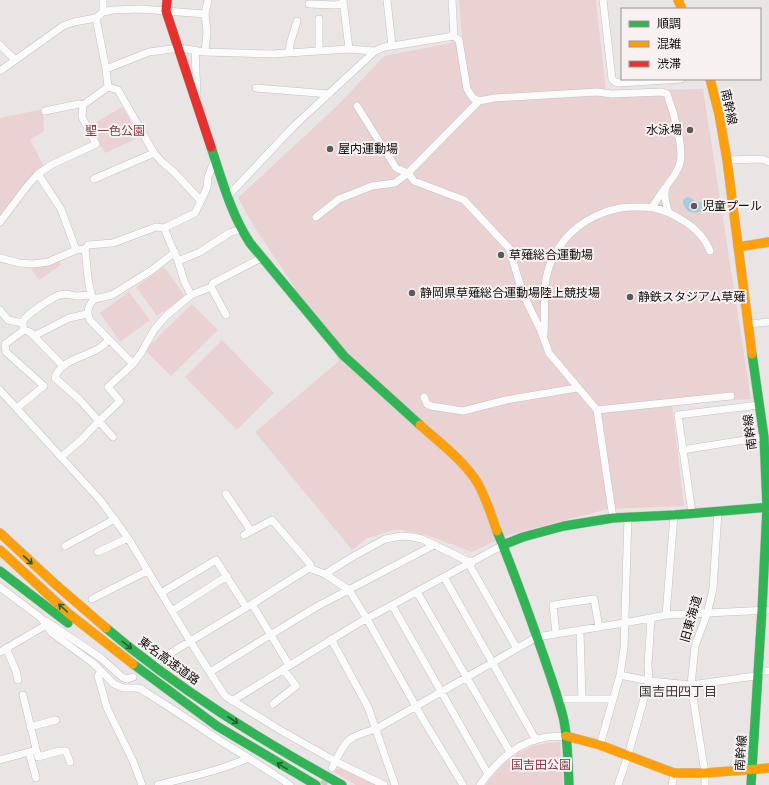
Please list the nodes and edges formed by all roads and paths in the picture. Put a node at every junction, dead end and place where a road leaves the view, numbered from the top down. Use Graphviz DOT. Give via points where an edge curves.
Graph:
graph roads {
  1 [pos="103,0"];
  2 [pos="167,0"];
  3 [pos="208,0"];
  4 [pos="387,0"];
  5 [pos="452,0"];
  6 [pos="603,0"];
  7 [pos="343,2"];
  8 [pos="309,4"];
  9 [pos="166,11"];
  10 [pos="103,12"];
  11 [pos="205,14"];
  12 [pos="96,18"];
  13 [pos="319,20"];
  14 [pos="297,21"];
  15 [pos="454,36"];
  16 [pos="0,45"];
  17 [pos="392,46"];
  18 [pos="179,48"];
  19 [pos="349,49"];
  20 [pos="194,50"];
  21 [pos="319,51"];
  22 [pos="375,51"];
  23 [pos="205,52"];
  24 [pos="289,53"];
  25 [pos="14,60"];
  26 [pos="106,69"];
  27 [pos="0,71"];
  28 [pos="666,80"];
  29 [pos="710,80"];
  30 [pos="108,87"];
  31 [pos="256,88"];
  32 [pos="329,94"];
  33 [pos="196,101"];
  34 [pos="479,101"];
  35 [pos="83,106"];
  36 [pos="357,106"];
  37 [pos="45,111"];
  38 [pos="154,153"];
  39 [pos="215,159"];
  40 [pos="727,160"];
  41 [pos="769,162"];
  42 [pos="408,173"];
  43 [pos="38,174"];
  44 [pos="94,179"];
  45 [pos="665,188"];
  46 [pos="228,196"];
  47 [pos="201,201"];
  48 [pos="652,208"];
  49 [pos="669,213"];
  50 [pos="316,217"];
  51 [pos="0,222"];
  52 [pos="164,228"];
  53 [pos="241,229"];
  54 [pos="769,242"];
  55 [pos="738,247"];
  56 [pos="85,249"];
  57 [pos="76,250"];
  58 [pos="710,251"];
  59 [pos="175,252"];
  60 [pos="262,257"];
  61 [pos="0,258"];
  62 [pos="178,261"];
  63 [pos="211,287"];
  64 [pos="191,295"];
  65 [pos="93,297"];
  66 [pos="0,310"];
  67 [pos="87,314"];
  68 [pos="226,315"];
  69 [pos="769,322"];
  70 [pos="749,324"];
  71 [pos="23,326"];
  72 [pos="34,336"];
  73 [pos="543,337"];
  74 [pos="108,340"];
  75 [pos="133,364"];
  76 [pos="62,365"];
  77 [pos="578,388"];
  78 [pos="0,390"];
  79 [pos="731,396"];
  80 [pos="424,397"];
  81 [pos="759,405"];
  82 [pos="17,408"];
  83 [pos="596,410"];
  84 [pos="99,421"];
  85 [pos="113,437"];
  86 [pos="764,437"];
  87 [pos="682,450"];
  88 [pos="61,456"];
  89 [pos="226,494"];
  90 [pos="768,507"];
  91 [pos="718,511"];
  92 [pos="692,513"];
  93 [pos="674,515"];
  94 [pos="628,517"];
  95 [pos="613,518"];
  96 [pos="115,519"];
  97 [pos="251,531"];
  98 [pos="0,533"];
  99 [pos="244,535"];
  100 [pos="128,538"];
  101 [pos="434,545"];
  102 [pos="503,545"];
  103 [pos="65,546"];
  104 [pos="0,550"];
  105 [pos="98,552"];
  106 [pos="470,563"];
  107 [pos="312,569"];
  108 [pos="0,570"];
  109 [pos="148,571"];
  110 [pos="325,574"];
  111 [pos="227,576"];
  112 [pos="444,577"];
  113 [pos="0,587"];
  114 [pos="349,590"];
  115 [pos="417,592"];
  116 [pos="161,593"];
  117 [pos="92,599"];
  118 [pos="392,605"];
  119 [pos="249,606"];
  120 [pos="766,610"];
  121 [pos="172,611"];
  122 [pos="707,614"];
  123 [pos="666,616"];
  124 [pos="41,618"];
  125 [pos="651,618"];
  126 [pos="367,619"];
  127 [pos="624,623"];
  128 [pos="46,625"];
  129 [pos="599,627"];
  130 [pos="580,630"];
  131 [pos="556,634"];
  132 [pos="271,635"];
  133 [pos="536,637"];
  134 [pos="331,639"];
  135 [pos="190,641"];
  136 [pos="516,647"];
  137 [pos="3,650"];
  138 [pos="159,660"];
  139 [pos="491,662"];
  140 [pos="289,665"];
  141 [pos="283,669"];
  142 [pos="101,671"];
  143 [pos="769,671"];
  144 [pos="210,672"];
  145 [pos="758,673"];
  146 [pos="620,675"];
  147 [pos="466,676"];
  148 [pos="133,677"];
  149 [pos="18,680"];
  150 [pos="649,681"];
  151 [pos="691,685"];
  152 [pos="441,691"];
  153 [pos="23,695"];
  154 [pos="558,699"];
  155 [pos="582,699"];
  156 [pos="613,699"];
  157 [pos="232,701"];
  158 [pos="273,704"];
  159 [pos="416,705"];
  160 [pos="56,720"];
  161 [pos="217,726"];
  162 [pos="30,727"];
  163 [pos="376,729"];
  164 [pos="566,736"];
  165 [pos="536,740"];
  166 [pos="600,745"];
  167 [pos="33,751"];
  168 [pos="510,752"];
  169 [pos="628,755"];
  170 [pos="248,758"];
  171 [pos="0,760"];
  172 [pos="335,761"];
  173 [pos="70,762"];
  174 [pos="332,768"];
  175 [pos="769,768"];
  176 [pos="752,769"];
  177 [pos="705,773"];
  178 [pos="488,774"];
  179 [pos="674,774"];
  180 [pos="36,778"];
  181 [pos="142,785"];
  182 [pos="158,785"];
  183 [pos="290,785"];
  184 [pos="316,785"];
  185 [pos="342,785"];
  186 [pos="384,785"];
  187 [pos="395,785"];
  188 [pos="462,785"];
  189 [pos="480,785"];
  190 [pos="569,785"];
  191 [pos="618,785"];
  192 [pos="672,785"];
  193 [pos="705,785"];
  194 [pos="751,785"];
  1 -- 10 [label="street"];
  2 -- 9 [label="main road"];
  3 -- 11 [label="street"];
  4 -- 17 [label="street"];
  5 -- 15 [label="street"];
  6 -- 28 [label="street" via="612,78 615,82"];
  7 -- 8 [label="street" via="335,5"];
  7 -- 19 [label="street"];
  9 -- 10 [label="street" via="130,9"];
  9 -- 11 [label="street"];
  9 -- 18 [label="main road"];
  10 -- 12 [label="street"];
  11 -- 23 [label="street"];
  12 -- 25 [label="street" via="63,26"];
  12 -- 26 [label="street"];
  13 -- 21 [label="street"];
  14 -- 24 [label="street"];
  15 -- 17 [label="street"];
  15 -- 34 [label="street" via="459,40 467,89"];
  16 -- 25 [label="street"];
  17 -- 22 [label="street"];
  18 -- 20 [label="street"];
  18 -- 26 [label="street" via="149,52"];
  18 -- 33 [label="main road"];
  19 -- 21 [label="street"];
  19 -- 22 [label="street"];
  20 -- 23 [label="street"];
  20 -- 33 [label="street"];
  21 -- 24 [label="street"];
  22 -- 32 [label="street"];
  23 -- 24 [label="street"];
  25 -- 27 [label="street"];
  26 -- 30 [label="street"];
  29 -- 40 [label="main road, 南幹線"];
  30 -- 35 [label="street"];
  30 -- 38 [label="street" via="118,90"];
  31 -- 32 [label="street"];
  32 -- 46 [label="street" via="294,126"];
  33 -- 39 [label="main road"];
  34 -- 42 [label="street"];
  34 -- 45 [label="street" via="597,92 667,94 676,123 681,156 675,174"];
  35 -- 37 [label="street" via="80,104"];
  35 -- 43 [label="street" via="82,117 96,144 51,165"];
  36 -- 42 [label="street" via="396,168"];
  38 -- 44 [label="street"];
  38 -- 47 [label="street"];
  39 -- 46 [label="main road"];
  39 -- 47 [label="street"];
  40 -- 41 [label="street"];
  40 -- 55 [label="main road, 南幹線"];
  42 -- 50 [label="street" via="395,183 372,186 339,199"];
  42 -- 73 [label="street" via="414,181 464,200 509,248 523,294"];
  43 -- 51 [label="street"];
  43 -- 57 [label="street" via="61,210"];
  45 -- 48 [label="street"];
  45 -- 49 [label="street"];
  46 -- 53 [label="main road"];
  47 -- 52 [label="street" via="195,213"];
  48 -- 49 [label="street"];
  48 -- 73 [label="street" via="621,208 610,211 585,222 559,246 545,278"];
  49 -- 58 [label="street" via="695,229"];
  52 -- 56 [label="street" via="156,227 113,243 88,245"];
  52 -- 59 [label="street"];
  53 -- 60 [label="main road"];
  53 -- 62 [label="street"];
  54 -- 55 [label="main road"];
  55 -- 70 [label="main road, 南幹線"];
  56 -- 57 [label="street"];
  56 -- 65 [label="street" via="89,286"];
  57 -- 61 [label="street" via="48,262 34,264"];
  59 -- 62 [label="street"];
  59 -- 65 [label="street" via="112,295"];
  60 -- 63 [label="street" via="213,283"];
  60 -- 102 [label="main road" via="344,356 467,469 486,499"];
  62 -- 64 [label="street"];
  63 -- 64 [label="street"];
  63 -- 68 [label="street"];
  64 -- 75 [label="street" via="158,325"];
  65 -- 67 [label="street"];
  65 -- 71 [label="street" via="64,294 52,298 29,315"];
  66 -- 71 [label="street" via="8,320"];
  67 -- 72 [label="street" via="69,318"];
  67 -- 74 [label="street"];
  69 -- 70 [label="street"];
  70 -- 81 [label="main road, 南幹線"];
  71 -- 72 [label="street"];
  71 -- 82 [label="street" via="5,344 6,352 44,386"];
  72 -- 76 [label="street"];
  73 -- 77 [label="street" via="549,353"];
  74 -- 75 [label="street"];
  74 -- 76 [label="street" via="101,348"];
  75 -- 84 [label="street" via="108,387 120,401"];
  76 -- 84 [label="street" via="56,380 74,394"];
  77 -- 80 [label="street" via="463,410 431,406"];
  77 -- 83 [label="street"];
  78 -- 82 [label="street"];
  79 -- 83 [label="street"];
  81 -- 86 [label="main road, 南幹線"];
  81 -- 87 [label="street" via="678,415"];
  82 -- 88 [label="street"];
  83 -- 95 [label="street"];
  84 -- 85 [label="street"];
  84 -- 88 [label="street"];
  86 -- 87 [label="street"];
  86 -- 90 [label="main road, 南幹線"];
  87 -- 92 [label="street"];
  88 -- 96 [label="street"];
  89 -- 97 [label="street"];
  90 -- 91 [label="main road"];
  90 -- 120 [label="main road, 南幹線"];
  91 -- 92 [label="main road"];
  91 -- 122 [label="street, 旧東海道" via="713,589"];
  92 -- 93 [label="main road"];
  93 -- 94 [label="main road"];
  93 -- 123 [label="street"];
  94 -- 95 [label="main road"];
  94 -- 127 [label="street"];
  95 -- 102 [label="main road" via="564,526"];
  96 -- 100 [label="street"];
  96 -- 103 [label="street"];
  97 -- 99 [label="street"];
  97 -- 107 [label="street" via="272,520"];
  98 -- 185 [label="main road, 東名高速道路, one-way" via="78,604 148,662 245,728"];
  100 -- 105 [label="street"];
  100 -- 109 [label="street"];
  101 -- 106 [label="street"];
  101 -- 110 [label="street" via="413,537 385,539"];
  101 -- 114 [label="street"];
  102 -- 106 [label="street"];
  102 -- 133 [label="main road"];
  161 -- 104 [label="main road, 東名高速道路, one-way" via="74,618"];
  106 -- 112 [label="street"];
  106 -- 136 [label="street"];
  107 -- 110 [label="street"];
  107 -- 119 [label="street" via="309,568"];
  108 -- 161 [label="main road" via="98,646"];
  109 -- 116 [label="street"];
  109 -- 117 [label="street"];
  110 -- 114 [label="street"];
  111 -- 116 [label="street" via="216,560"];
  111 -- 119 [label="street"];
  111 -- 121 [label="street"];
  112 -- 115 [label="street"];
  112 -- 139 [label="street"];
  113 -- 124 [label="street"];
  114 -- 126 [label="street"];
  114 -- 132 [label="street"];
  115 -- 118 [label="street"];
  115 -- 147 [label="street"];
  116 -- 121 [label="street"];
  118 -- 126 [label="street"];
  118 -- 152 [label="street"];
  119 -- 132 [label="street"];
  119 -- 135 [label="street"];
  120 -- 122 [label="street"];
  120 -- 145 [label="main road, 南幹線"];
  121 -- 135 [label="street"];
  122 -- 123 [label="street"];
  122 -- 151 [label="street, 旧東海道" via="695,646"];
  123 -- 125 [label="street"];
  124 -- 128 [label="street"];
  124 -- 148 [label="street" via="101,658 122,677"];
  125 -- 127 [label="street"];
  125 -- 150 [label="street"];
  126 -- 134 [label="street"];
  126 -- 159 [label="street"];
  127 -- 129 [label="street"];
  127 -- 146 [label="street"];
  128 -- 137 [label="street"];
  128 -- 142 [label="street" via="56,637"];
  129 -- 130 [label="street"];
  129 -- 131 [label="street" via="594,599 553,605"];
  130 -- 131 [label="street"];
  130 -- 155 [label="street"];
  131 -- 133 [label="street"];
  132 -- 140 [label="street"];
  132 -- 144 [label="street"];
  133 -- 136 [label="street"];
  133 -- 154 [label="main road"];
  134 -- 140 [label="street"];
  134 -- 163 [label="street" via="368,707"];
  135 -- 138 [label="street"];
  135 -- 144 [label="street"];
  136 -- 139 [label="street"];
  137 -- 149 [label="street" via="16,671"];
  139 -- 147 [label="street"];
  139 -- 165 [label="street"];
  140 -- 141 [label="street"];
  141 -- 157 [label="street"];
  141 -- 158 [label="street" via="296,686"];
  142 -- 170 [label="street" via="114,684 123,688 141,689"];
  142 -- 181 [label="street" via="98,676 107,708"];
  143 -- 145 [label="street"];
  144 -- 157 [label="street" via="225,696"];
  145 -- 151 [label="street" via="748,677"];
  145 -- 176 [label="main road, 南幹線"];
  146 -- 150 [label="street"];
  146 -- 156 [label="street"];
  147 -- 152 [label="street"];
  147 -- 168 [label="street"];
  150 -- 151 [label="street"];
  150 -- 169 [label="street"];
  151 -- 177 [label="street, 旧東海道"];
  152 -- 159 [label="street"];
  152 -- 178 [label="street"];
  153 -- 162 [label="street"];
  154 -- 155 [label="street"];
  154 -- 164 [label="main road"];
  155 -- 156 [label="street"];
  156 -- 166 [label="street"];
  157 -- 172 [label="street"];
  159 -- 163 [label="street"];
  159 -- 188 [label="street"];
  160 -- 162 [label="street"];
  184 -- 161 [label="main road, 東名高速道路, one-way"];
  162 -- 167 [label="street"];
  163 -- 172 [label="street" via="358,734 349,740"];
  163 -- 187 [label="street"];
  164 -- 165 [label="street"];
  164 -- 166 [label="main road"];
  164 -- 190 [label="main road"];
  165 -- 168 [label="street"];
  166 -- 169 [label="main road"];
  167 -- 171 [label="street"];
  167 -- 173 [label="street" via="38,757 66,751"];
  167 -- 180 [label="street"];
  168 -- 178 [label="street"];
  169 -- 179 [label="main road"];
  169 -- 191 [label="street"];
  170 -- 182 [label="street"];
  170 -- 183 [label="street"];
  172 -- 174 [label="street"];
  172 -- 186 [label="street"];
  175 -- 176 [label="main road"];
  176 -- 177 [label="main road"];
  176 -- 194 [label="main road, 南幹線"];
  177 -- 179 [label="main road"];
  177 -- 193 [label="street, 旧東海道"];
  178 -- 189 [label="street"];
  179 -- 192 [label="street"];
}
